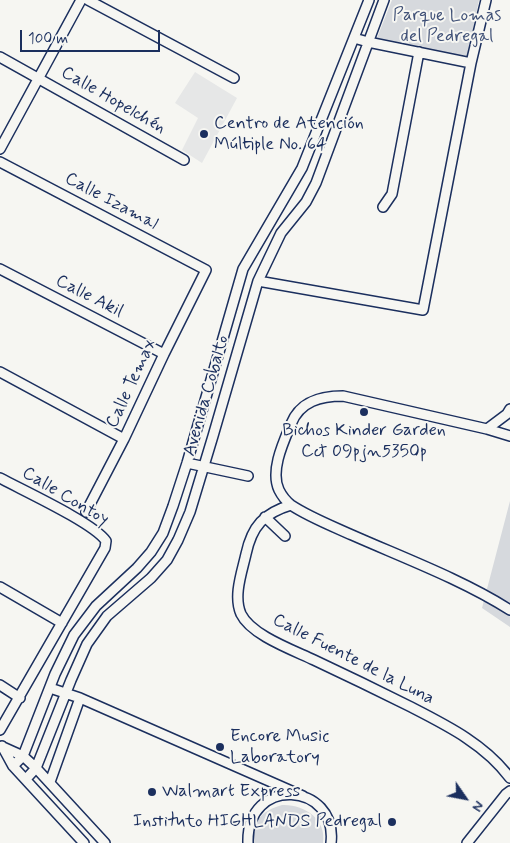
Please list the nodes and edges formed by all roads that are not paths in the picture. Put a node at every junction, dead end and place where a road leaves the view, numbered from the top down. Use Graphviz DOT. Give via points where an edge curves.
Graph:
graph roads {
  1 [pos="81,0"];
  2 [pos="88,0"];
  3 [pos="369,0"];
  4 [pos="384,0"];
  5 [pos="486,0"];
  6 [pos="354,38"];
  7 [pos="368,42"];
  8 [pos="419,52"];
  9 [pos="0,57"];
  10 [pos="471,63"];
  11 [pos="39,77"];
  12 [pos="234,78"];
  13 [pos="0,149"];
  14 [pos="184,160"];
  15 [pos="0,162"];
  16 [pos="383,207"];
  17 [pos="0,269"];
  18 [pos="206,270"];
  19 [pos="258,281"];
  20 [pos="164,354"];
  21 [pos="0,372"];
  22 [pos="510,409"];
  23 [pos="487,429"];
  24 [pos="510,436"];
  25 [pos="124,439"];
  26 [pos="187,462"];
  27 [pos="204,466"];
  28 [pos="248,476"];
  29 [pos="0,478"];
  30 [pos="291,505"];
  31 [pos="86,512"];
  32 [pos="265,518"];
  33 [pos="285,536"];
  34 [pos="0,587"];
  35 [pos="510,610"];
  36 [pos="62,623"];
  37 [pos="0,685"];
  38 [pos="50,688"];
  39 [pos="66,693"];
  40 [pos="20,698"];
  41 [pos="80,698"];
  42 [pos="0,730"];
  43 [pos="1,746"];
  44 [pos="23,756"];
  45 [pos="13,766"];
  46 [pos="36,768"];
  47 [pos="510,778"];
  48 [pos="26,779"];
  49 [pos="50,782"];
  50 [pos="510,791"];
  51 [pos="303,796"];
  52 [pos="84,843"];
  53 [pos="105,843"];
  54 [pos="248,843"];
  55 [pos="331,843"];
  56 [pos="467,843"];
  1 -- 11 [label="street"];
  2 -- 12 [label="street"];
  3 -- 6 [label="street, Avenida Cobalto"];
  4 -- 7 [label="street, Avenida Cobalto"];
  5 -- 10 [label="street"];
  6 -- 7 [label="street"];
  6 -- 26 [label="street, Avenida Cobalto" via="302,168 242,269"];
  7 -- 8 [label="street"];
  7 -- 19 [label="street, Avenida Cobalto" via="316,183 306,202 281,233"];
  8 -- 10 [label="street"];
  8 -- 16 [label="street" via="392,194"];
  9 -- 11 [label="street, Calle Hopelchén"];
  10 -- 19 [label="street" via="423,310"];
  11 -- 13 [label="street"];
  11 -- 14 [label="street, Calle Hopelchén"];
  15 -- 18 [label="street, Calle Izamal"];
  17 -- 20 [label="street, Calle Akil"];
  18 -- 20 [label="street, Calle Temax"];
  19 -- 27 [label="street, Avenida Cobalto"];
  20 -- 25 [label="street, Calle Temax"];
  21 -- 25 [label="street"];
  22 -- 23 [label="street"];
  23 -- 24 [label="street"];
  23 -- 30 [label="street" via="343,396 325,396 312,401 292,421 278,466 278,489"];
  25 -- 31 [label="street, Calle Temax"];
  26 -- 27 [label="street"];
  26 -- 38 [label="street, Avenida Cobalto" via="163,533 138,568 96,606 74,635"];
  27 -- 28 [label="street"];
  27 -- 39 [label="street, Avenida Cobalto" via="190,512 167,560 107,616 87,644"];
  29 -- 36 [label="street, Calle Contoy" via="81,522 106,541"];
  30 -- 32 [label="street, Calle Fuente de la Luna" via="275,510"];
  30 -- 35 [label="street" via="464,585"];
  32 -- 33 [label="street"];
  32 -- 47 [label="street, Calle Fuente de la Luna" via="254,531 247,549 237,598 241,614 254,628 463,736 487,752"];
  34 -- 36 [label="street"];
  36 -- 40 [label="street"];
  37 -- 40 [label="street"];
  38 -- 39 [label="street"];
  38 -- 44 [label="street, Avenida Cobalto"];
  39 -- 41 [label="street"];
  39 -- 46 [label="street, Avenida Cobalto"];
  40 -- 42 [label="street"];
  41 -- 49 [label="street"];
  41 -- 51 [label="street"];
  43 -- 44 [label="street"];
  43 -- 45 [label="street"];
  44 -- 45 [label="street, Avenida Cobalto"];
  44 -- 46 [label="street"];
  45 -- 48 [label="street"];
  46 -- 48 [label="street, Avenida Cobalto"];
  46 -- 49 [label="street"];
  48 -- 52 [label="street"];
  49 -- 53 [label="street"];
  50 -- 56 [label="street"];
  51 -- 54 [label="street" via="288,794 274,797 261,805 252,817"];
  51 -- 55 [label="street" via="324,811 330,822"];
}
